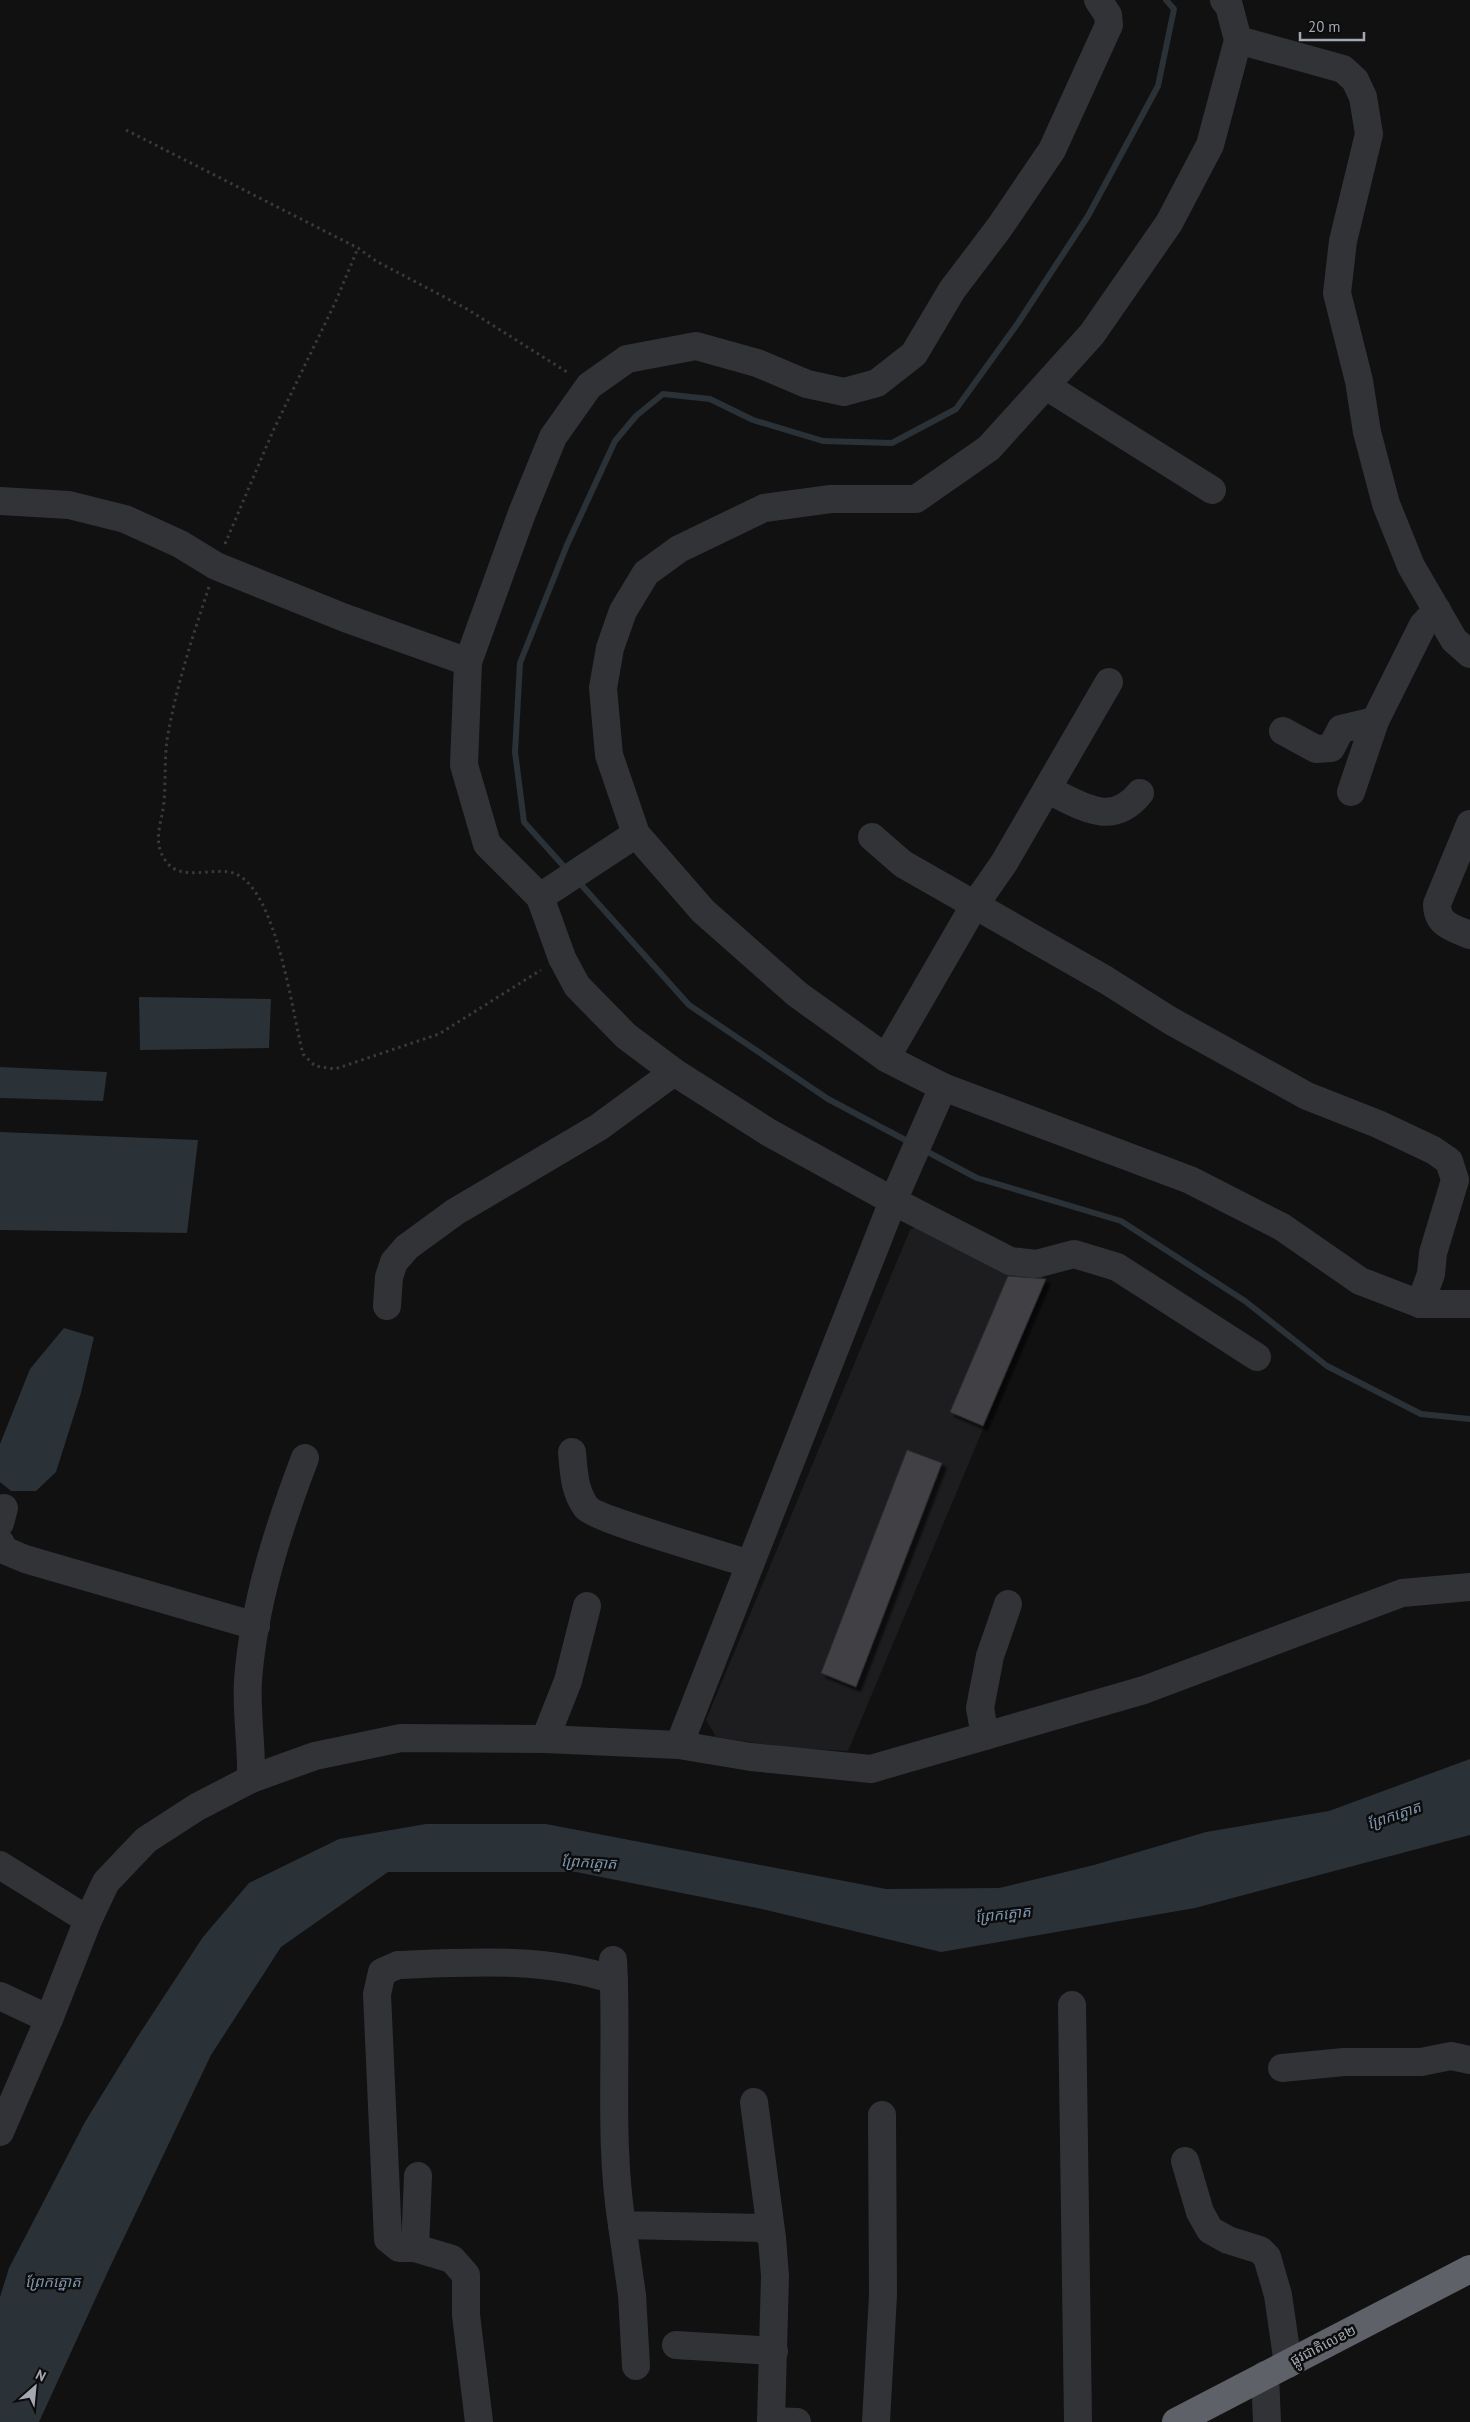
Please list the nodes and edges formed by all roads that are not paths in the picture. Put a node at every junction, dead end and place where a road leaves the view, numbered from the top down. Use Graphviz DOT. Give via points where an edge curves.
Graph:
graph roads {
  1 [pos="1098,0"];
  2 [pos="1224,0"];
  3 [pos="1238,40"];
  4 [pos="1046,386"];
  5 [pos="1212,490"];
  6 [pos="0,501"];
  7 [pos="1437,610"];
  8 [pos="1470,654"];
  9 [pos="468,662"];
  10 [pos="1109,682"];
  11 [pos="1375,721"];
  12 [pos="1283,731"];
  13 [pos="1048,790"];
  14 [pos="1351,792"];
  15 [pos="1140,793"];
  16 [pos="1470,824"];
  17 [pos="636,834"];
  18 [pos="872,837"];
  19 [pos="540,897"];
  20 [pos="974,906"];
  21 [pos="1470,935"];
  22 [pos="886,1058"];
  23 [pos="674,1072"];
  24 [pos="943,1087"];
  25 [pos="893,1201"];
  26 [pos="1420,1304"];
  27 [pos="1470,1304"];
  28 [pos="387,1306"];
  29 [pos="1257,1357"];
  30 [pos="572,1452"];
  31 [pos="305,1458"];
  32 [pos="0,1542"];
  33 [pos="750,1564"];
  34 [pos="1470,1587"];
  35 [pos="1008,1604"];
  36 [pos="586,1606"];
  37 [pos="256,1626"];
  38 [pos="985,1736"];
  39 [pos="544,1739"];
  40 [pos="679,1745"];
  41 [pos="251,1779"];
  42 [pos="0,1865"];
  43 [pos="88,1920"];
  44 [pos="0,1996"];
  45 [pos="1072,2005"];
  46 [pos="49,2019"];
  47 [pos="1470,2060"];
  48 [pos="1282,2068"];
  49 [pos="754,2102"];
  50 [pos="5,2105"];
  51 [pos="882,2116"];
  52 [pos="0,2132"];
  53 [pos="1185,2161"];
  54 [pos="418,2176"];
  55 [pos="622,2225"];
  56 [pos="772,2238"];
  57 [pos="415,2248"];
  58 [pos="1470,2269"];
  59 [pos="676,2345"];
  60 [pos="774,2351"];
  61 [pos="636,2366"];
  62 [pos="1277,2369"];
  63 [pos="771,2421"];
  64 [pos="479,2422"];
  65 [pos="797,2422"];
  66 [pos="876,2422"];
  67 [pos="1078,2422"];
  68 [pos="1176,2422"];
  69 [pos="1267,2422"];
  1 -- 9 [label="street" via="1108,15 1109,25 1052,150 952,290 914,354 876,383 844,392 807,384 757,363 696,346 626,359 589,386 553,437"];
  2 -- 3 [label="street" via="1229,6"];
  3 -- 4 [label="street" via="1210,145 1169,223 1092,334"];
  3 -- 7 [label="street" via="1343,69 1355,80 1363,97 1369,134 1344,241 1337,293 1386,504 1411,566"];
  4 -- 5 [label="street"];
  4 -- 17 [label="street" via="989,448 916,499 830,499 764,508 679,549 646,573 623,611 610,648 603,688 609,755"];
  6 -- 9 [label="street" via="69,505 125,519 180,544 216,566 345,618"];
  7 -- 8 [label="street" via="1454,640"];
  7 -- 11 [label="street" via="1423,625"];
  9 -- 19 [label="street" via="464,765 487,844"];
  10 -- 13 [label="street"];
  11 -- 12 [label="street" via="1341,730 1331,748 1316,749"];
  11 -- 14 [label="street"];
  13 -- 15 [label="street" via="1107,814 1130,806"];
  13 -- 20 [label="street"];
  16 -- 21 [label="street" via="1437,904 1439,919"];
  17 -- 19 [label="street"];
  17 -- 22 [label="street" via="703,911 797,994"];
  18 -- 20 [label="street" via="903,864"];
  19 -- 23 [label="street" via="562,958 577,986 626,1036"];
  20 -- 22 [label="street"];
  20 -- 26 [label="street" via="1250,1066 1307,1096 1378,1124 1449,1161 1455,1180"];
  22 -- 24 [label="street"];
  23 -- 25 [label="street" via="768,1132"];
  23 -- 28 [label="street" via="599,1127 455,1212 407,1247 394,1262 389,1277"];
  24 -- 25 [label="street"];
  24 -- 26 [label="street" via="1190,1180 1282,1227 1360,1281"];
  25 -- 29 [label="street" via="1010,1261 1036,1264 1074,1254 1117,1267"];
  25 -- 33 [label="street"];
  26 -- 27 [label="street"];
  30 -- 33 [label="street" via="575,1486 588,1509 624,1525"];
  31 -- 37 [label="street" via="281,1520"];
  32 -- 37 [label="street" via="4,1550 25,1559"];
  33 -- 40 [label="street"];
  34 -- 38 [label="street" via="1402,1593 1144,1690"];
  35 -- 38 [label="street" via="990,1656 980,1708"];
  36 -- 39 [label="street" via="568,1681"];
  37 -- 41 [label="street" via="248,1680"];
  38 -- 40 [label="street" via="871,1769 751,1757"];
  39 -- 40 [label="street"];
  39 -- 41 [label="street" via="401,1738 315,1756"];
  41 -- 43 [label="street" via="197,1807 146,1840 106,1882"];
  42 -- 43 [label="street"];
  43 -- 46 [label="street"];
  44 -- 46 [label="street"];
  45 -- 67 [label="street"];
  46 -- 50 [label="street"];
  47 -- 48 [label="street" via="1451,2056 1421,2062 1344,2062"];
  49 -- 56 [label="street"];
  50 -- 52 [label="street"];
  51 -- 66 [label="street" via="883,2295"];
  53 -- 62 [label="street" via="1200,2212 1210,2230 1228,2240 1260,2250 1267,2258 1278,2295"];
  54 -- 57 [label="street"];
  55 -- 56 [label="street" via="762,2228"];
  55 -- 57 [label="street" via="613,2108 614,1970 515,1962 398,1965 382,1972 377,1994 388,2239 399,2248"];
  55 -- 61 [label="street" via="632,2295"];
  56 -- 60 [label="street"];
  57 -- 64 [label="street" via="452,2259 466,2275 466,2315"];
  58 -- 62 [label="highway, ផ្លូវជាតិលេខ២"];
  59 -- 60 [label="street"];
  60 -- 63 [label="street"];
  62 -- 68 [label="highway, ផ្លូវជាតិលេខ២"];
  62 -- 69 [label="street"];
  63 -- 65 [label="street"];
}
